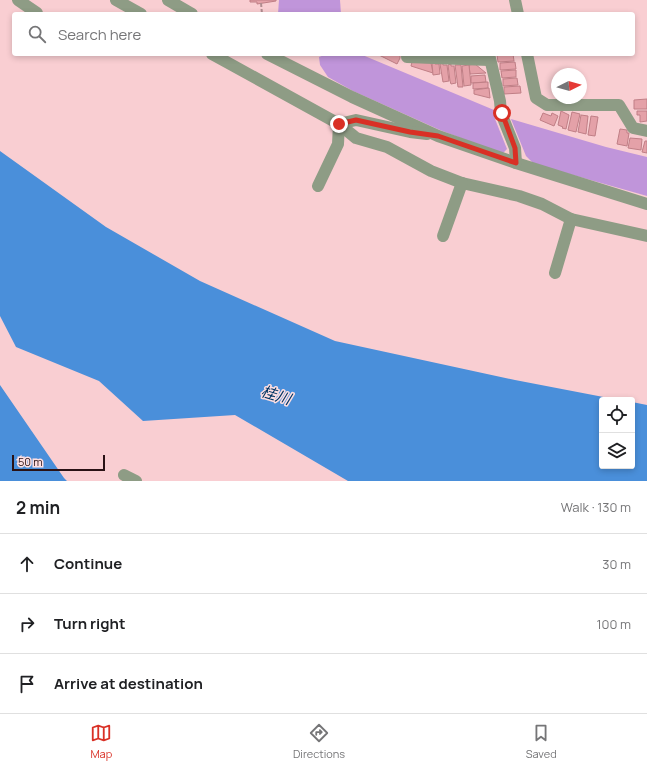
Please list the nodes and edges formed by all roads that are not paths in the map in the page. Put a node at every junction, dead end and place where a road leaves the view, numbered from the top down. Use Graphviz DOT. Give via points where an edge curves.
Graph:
graph roads {
  1 [pos="18,0"];
  2 [pos="116,0"];
  3 [pos="168,0"];
  4 [pos="515,0"];
  5 [pos="37,12"];
  6 [pos="137,12"];
  7 [pos="189,12"];
  8 [pos="518,12"];
  9 [pos="216,56"];
  10 [pos="271,56"];
  11 [pos="526,56"];
  12 [pos="407,57"];
  13 [pos="489,57"];
  14 [pos="339,124"];
  15 [pos="647,131"];
  16 [pos="438,136"];
  17 [pos="516,163"];
  18 [pos="462,183"];
  19 [pos="318,186"];
  20 [pos="647,204"];
  21 [pos="572,219"];
  22 [pos="443,236"];
  23 [pos="647,236"];
  24 [pos="555,273"];
  25 [pos="124,475"];
  26 [pos="136,481"];
  1 -- 5 [label="street"];
  2 -- 6 [label="street"];
  3 -- 7 [label="street"];
  4 -- 8 [label="street"];
  9 -- 14 [label="street"];
  10 -- 16 [label="street"];
  11 -- 15 [label="street" via="536,98 547,105 619,104 633,128"];
  12 -- 13 [label="street"];
  13 -- 17 [label="street" via="502,113 515,148"];
  14 -- 16 [label="street" via="356,120"];
  14 -- 18 [label="street" via="356,138 387,147 431,171"];
  14 -- 19 [label="street" via="338,144"];
  16 -- 17 [label="street"];
  17 -- 20 [label="street"];
  18 -- 21 [label="street" via="519,196"];
  18 -- 22 [label="street"];
  21 -- 23 [label="street"];
  21 -- 24 [label="street"];
  25 -- 26 [label="street"];
}
